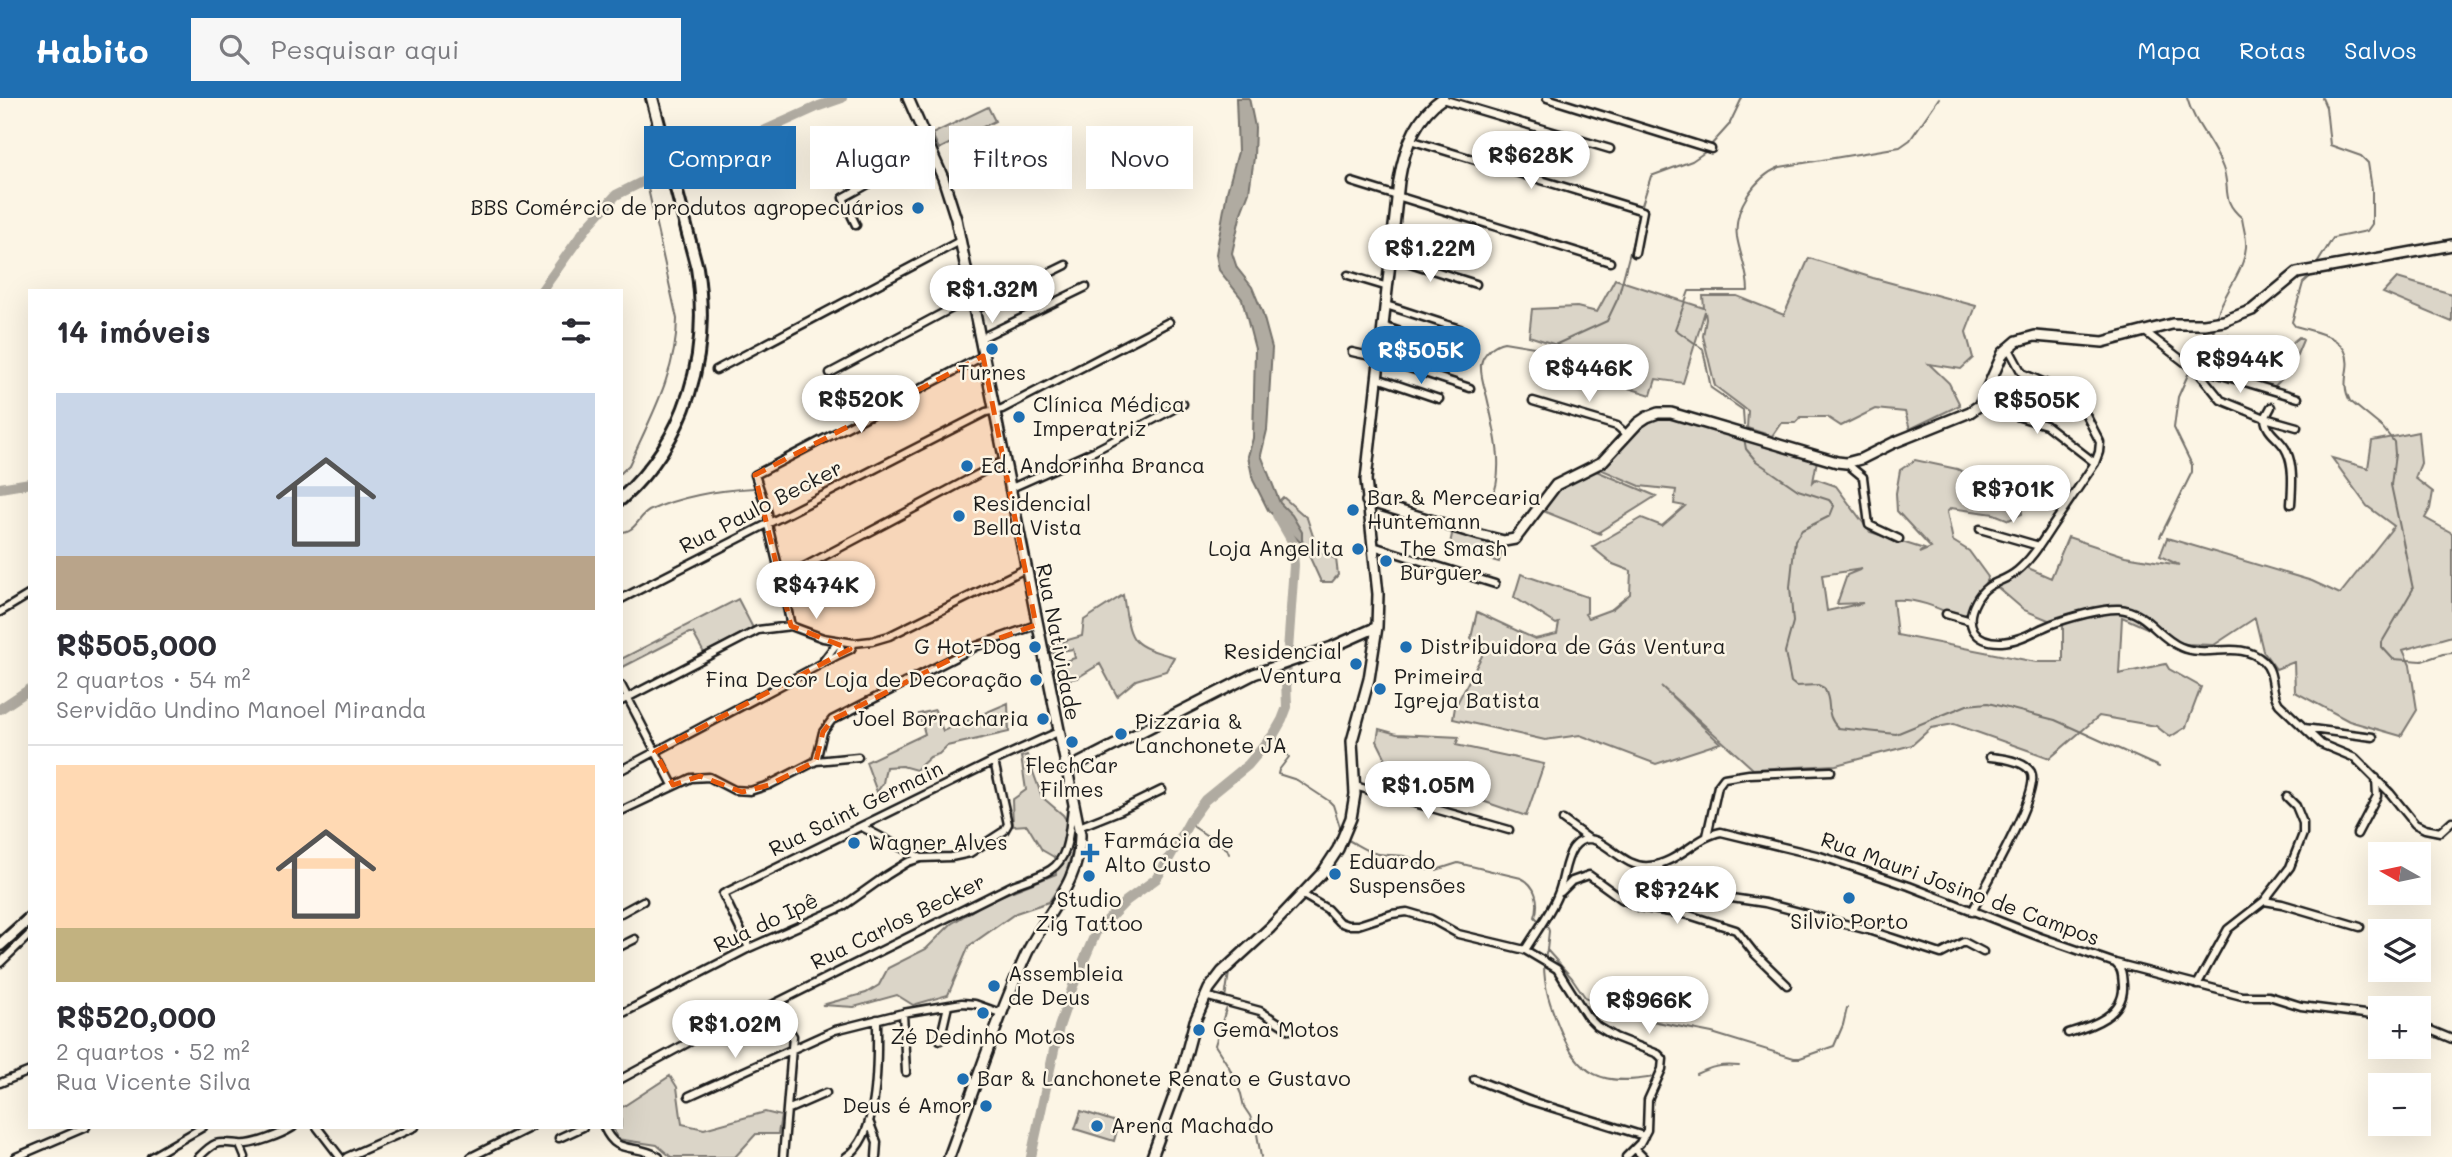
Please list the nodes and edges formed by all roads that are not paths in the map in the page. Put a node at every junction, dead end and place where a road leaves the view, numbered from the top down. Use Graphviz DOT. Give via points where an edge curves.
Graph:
graph roads {
  1 [pos="652,98"];
  2 [pos="908,98"];
  3 [pos="1443,98"];
  4 [pos="1546,98"];
  5 [pos="920,126"];
  6 [pos="1410,139"];
  7 [pos="1610,149"];
  8 [pos="1712,149"];
  9 [pos="935,162"];
  10 [pos="1352,182"];
  11 [pos="859,189"];
  12 [pos="1397,197"];
  13 [pos="856,225"];
  14 [pos="960,241"];
  15 [pos="2452,245"];
  16 [pos="1635,253"];
  17 [pos="1391,257"];
  18 [pos="1610,262"];
  19 [pos="1066,265"];
  20 [pos="1348,275"];
  21 [pos="1476,284"];
  22 [pos="1086,287"];
  23 [pos="1388,287"];
  24 [pos="971,298"];
  25 [pos="1386,305"];
  26 [pos="974,310"];
  27 [pos="1169,322"];
  28 [pos="1383,326"];
  29 [pos="1460,329"];
  30 [pos="2144,331"];
  31 [pos="979,339"];
  32 [pos="2008,347"];
  33 [pos="1457,351"];
  34 [pos="1352,352"];
  35 [pos="983,356"];
  36 [pos="1379,358"];
  37 [pos="2190,366"];
  38 [pos="716,370"];
  39 [pos="830,373"];
  40 [pos="1377,378"];
  41 [pos="1470,388"];
  42 [pos="2298,398"];
  43 [pos="1439,399"];
  44 [pos="1533,401"];
  45 [pos="1183,404"];
  46 [pos="1980,405"];
  47 [pos="2271,407"];
  48 [pos="993,410"];
  49 [pos="2265,418"];
  50 [pos="2297,427"];
  51 [pos="1627,435"];
  52 [pos="1003,461"];
  53 [pos="1846,463"];
  54 [pos="2095,463"];
  55 [pos="1009,489"];
  56 [pos="623,497"];
  57 [pos="1367,501"];
  58 [pos="2291,504"];
  59 [pos="769,522"];
  60 [pos="1980,529"];
  61 [pos="1899,539"];
  62 [pos="1373,546"];
  63 [pos="2039,547"];
  64 [pos="1025,569"];
  65 [pos="781,579"];
  66 [pos="1495,584"];
  67 [pos="28,595"];
  68 [pos="623,598"];
  69 [pos="0,612"];
  70 [pos="1947,614"];
  71 [pos="1971,621"];
  72 [pos="1036,625"];
  73 [pos="792,626"];
  74 [pos="1377,627"];
  75 [pos="823,638"];
  76 [pos="838,642"];
  77 [pos="855,643"];
  78 [pos="838,655"];
  79 [pos="827,657"];
  80 [pos="820,664"];
  81 [pos="624,700"];
  82 [pos="2302,728"];
  83 [pos="1058,732"];
  84 [pos="2373,737"];
  85 [pos="655,752"];
  86 [pos="858,757"];
  87 [pos="1990,757"];
  88 [pos="816,761"];
  89 [pos="994,761"];
  90 [pos="623,769"];
  91 [pos="1066,770"];
  92 [pos="1831,771"];
  93 [pos="2376,778"];
  94 [pos="673,785"];
  95 [pos="1355,786"];
  96 [pos="1162,790"];
  97 [pos="2287,797"];
  98 [pos="1073,803"];
  99 [pos="623,810"];
  100 [pos="1563,820"];
  101 [pos="2452,821"];
  102 [pos="862,827"];
  103 [pos="1079,827"];
  104 [pos="1509,830"];
  105 [pos="2357,834"];
  106 [pos="1707,836"];
  107 [pos="1590,839"];
  108 [pos="921,858"];
  109 [pos="1657,865"];
  110 [pos="1303,895"];
  111 [pos="1557,897"];
  112 [pos="643,901"];
  113 [pos="2264,901"];
  114 [pos="623,912"];
  115 [pos="1972,912"];
  116 [pos="28,920"];
  117 [pos="2360,927"];
  118 [pos="28,936"];
  119 [pos="635,939"];
  120 [pos="0,945"];
  121 [pos="623,945"];
  122 [pos="749,948"];
  123 [pos="1525,950"];
  124 [pos="1983,952"];
  125 [pos="0,963"];
  126 [pos="2115,963"];
  127 [pos="1787,985"];
  128 [pos="2197,985"];
  129 [pos="1205,996"];
  130 [pos="774,1004"];
  131 [pos="948,1006"];
  132 [pos="623,1013"];
  133 [pos="903,1013"];
  134 [pos="1003,1014"];
  135 [pos="2368,1014"];
  136 [pos="877,1019"];
  137 [pos="1290,1030"];
  138 [pos="2431,1030"];
  139 [pos="2068,1033"];
  140 [pos="2452,1039"];
  141 [pos="940,1040"];
  142 [pos="793,1048"];
  143 [pos="28,1072"];
  144 [pos="906,1072"];
  145 [pos="623,1078"];
  146 [pos="1475,1079"];
  147 [pos="0,1083"];
  148 [pos="826,1093"];
  149 [pos="690,1096"];
  150 [pos="788,1111"];
  151 [pos="868,1119"];
  152 [pos="81,1129"];
  153 [pos="199,1129"];
  154 [pos="289,1129"];
  155 [pos="319,1129"];
  156 [pos="410,1129"];
  157 [pos="527,1129"];
  158 [pos="579,1129"];
  159 [pos="605,1129"];
  160 [pos="1644,1136"];
  161 [pos="559,1138"];
  162 [pos="240,1144"];
  163 [pos="1635,1149"];
  164 [pos="16,1157"];
  165 [pos="151,1157"];
  166 [pos="199,1157"];
  167 [pos="245,1157"];
  168 [pos="340,1157"];
  169 [pos="347,1157"];
  170 [pos="471,1157"];
  171 [pos="659,1157"];
  172 [pos="783,1157"];
  173 [pos="846,1157"];
  174 [pos="876,1157"];
  175 [pos="949,1157"];
  176 [pos="1152,1157"];
  177 [pos="1626,1157"];
  178 [pos="1643,1157"];
  1 -- 56 [label="highway" via="693,251 702,329 698,364 684,412 651,468"];
  2 -- 5 [label="main road, Rua Natividade"];
  3 -- 6 [label="main road" via="1427,112"];
  3 -- 7 [label="street"];
  4 -- 8 [label="street"];
  6 -- 12 [label="main road"];
  6 -- 16 [label="street" via="1643,211"];
  9 -- 14 [label="main road, Rua Natividade"];
  10 -- 12 [label="street"];
  11 -- 13 [label="street" via="843,198"];
  12 -- 17 [label="main road"];
  12 -- 18 [label="street"];
  14 -- 24 [label="main road, Rua Natividade"];
  14 -- 38 [label="street"];
  15 -- 30 [label="main road" via="2301,271 2258,306 2232,319"];
  17 -- 21 [label="street"];
  17 -- 23 [label="main road"];
  19 -- 26 [label="street"];
  20 -- 23 [label="street"];
  22 -- 31 [label="street"];
  23 -- 25 [label="main road"];
  24 -- 26 [label="main road, Rua Natividade"];
  24 -- 39 [label="street"];
  25 -- 28 [label="main road"];
  25 -- 29 [label="street"];
  26 -- 31 [label="main road, Rua Natividade"];
  27 -- 48 [label="street, Rua Paulo Becker"];
  28 -- 33 [label="street"];
  28 -- 36 [label="main road"];
  30 -- 32 [label="main road" via="2097,342 2035,337"];
  30 -- 37 [label="street"];
  31 -- 35 [label="main road, Rua Natividade"];
  32 -- 46 [label="main road"];
  32 -- 54 [label="street" via="2022,373 2055,388 2084,411 2100,442"];
  34 -- 36 [label="street"];
  35 -- 48 [label="main road, Rua Natividade"];
  35 -- 59 [label="street" via="755,475"];
  36 -- 40 [label="main road"];
  36 -- 41 [label="street"];
  37 -- 42 [label="street"];
  37 -- 49 [label="street" via="2221,400"];
  40 -- 43 [label="street"];
  40 -- 57 [label="main road"];
  44 -- 51 [label="street" via="1617,426"];
  45 -- 55 [label="street"];
  46 -- 53 [label="main road"];
  46 -- 54 [label="street" via="2042,423"];
  47 -- 49 [label="street"];
  48 -- 52 [label="main road, Rua Natividade"];
  48 -- 59 [label="street, Rua Paulo Becker"];
  49 -- 50 [label="street"];
  49 -- 58 [label="street" via="2268,430 2288,454"];
  51 -- 53 [label="main road" via="1647,416 1666,412"];
  51 -- 57 [label="main road" via="1598,465 1556,485 1511,540 1489,538"];
  52 -- 55 [label="main road, Rua Natividade"];
  52 -- 65 [label="street"];
  53 -- 61 [label="street" via="1863,477 1869,525"];
  54 -- 63 [label="street"];
  55 -- 64 [label="main road, Rua Natividade"];
  57 -- 62 [label="main road"];
  59 -- 65 [label="street"];
  59 -- 68 [label="street, Rua Paulo Becker"];
  60 -- 63 [label="street"];
  62 -- 66 [label="street"];
  62 -- 74 [label="main road"];
  63 -- 71 [label="street" via="2019,570 1983,590 1973,606"];
  64 -- 72 [label="main road, Rua Natividade"];
  64 -- 77 [label="street" via="889,636"];
  65 -- 73 [label="street"];
  67 -- 69 [label="street"];
  70 -- 71 [label="street"];
  71 -- 82 [label="street" via="1976,636 2002,642 2098,612 2132,611 2181,648 2207,652 2234,649 2257,656 2270,671 2277,702"];
  72 -- 83 [label="main road, Rua Natividade"];
  72 -- 88 [label="street" via="977,646 832,720 822,732"];
  73 -- 75 [label="street"];
  73 -- 81 [label="street" via="749,634"];
  74 -- 91 [label="main road" via="1263,671"];
  74 -- 95 [label="main road" via="1352,741"];
  75 -- 76 [label="street"];
  75 -- 79 [label="street"];
  76 -- 77 [label="street"];
  76 -- 78 [label="street"];
  76 -- 79 [label="street"];
  77 -- 78 [label="street"];
  78 -- 80 [label="street"];
  79 -- 80 [label="street"];
  80 -- 85 [label="street"];
  81 -- 85 [label="street"];
  82 -- 84 [label="street"];
  82 -- 93 [label="street" via="2321,744 2355,758"];
  83 -- 89 [label="street, Rua Saint Germain"];
  83 -- 91 [label="main road, Rua Natividade"];
  85 -- 90 [label="street"];
  85 -- 94 [label="street"];
  86 -- 88 [label="street"];
  87 -- 115 [label="street" via="2018,763 2030,771 2032,786 2022,817"];
  88 -- 94 [label="street" via="750,792 705,776"];
  89 -- 102 [label="street, Rua Saint Germain"];
  89 -- 108 [label="street" via="1008,815 1006,830 970,853"];
  91 -- 98 [label="main road, Rua Natividade"];
  92 -- 106 [label="street" via="1724,778 1718,786"];
  93 -- 101 [label="street" via="2420,827 2440,832"];
  93 -- 105 [label="street" via="2377,796"];
  94 -- 99 [label="street"];
  95 -- 104 [label="street"];
  95 -- 110 [label="main road" via="1342,842"];
  96 -- 103 [label="street"];
  97 -- 113 [label="street" via="2300,814 2303,834 2290,867"];
  98 -- 103 [label="main road, Rua Natividade"];
  98 -- 130 [label="street, Rua Carlos Becker" via="1066,849 1050,870"];
  100 -- 107 [label="street"];
  102 -- 108 [label="street"];
  102 -- 122 [label="street, Rua Saint Germain" via="723,894"];
  103 -- 134 [label="main road, Rua Natividade" via="1074,871 1030,948"];
  106 -- 109 [label="street"];
  106 -- 115 [label="street, Rua Mauri Josino de Campos" via="1730,833 1820,856"];
  107 -- 109 [label="street" via="1637,865"];
  107 -- 111 [label="street" via="1572,849"];
  108 -- 122 [label="street, Rua do Ipê" via="842,907"];
  109 -- 124 [label="street" via="1666,876 1718,896 1765,903 1941,954 1965,942"];
  110 -- 123 [label="street" via="1347,925 1407,912 1458,934"];
  110 -- 129 [label="main road" via="1222,972"];
  111 -- 123 [label="street"];
  111 -- 127 [label="street" via="1572,881 1589,875 1639,907 1730,928 1742,935"];
  112 -- 114 [label="street"];
  113 -- 117 [label="street"];
  113 -- 128 [label="street" via="2228,929"];
  115 -- 126 [label="street, Rua Mauri Josino de Campos"];
  116 -- 120 [label="highway"];
  118 -- 125 [label="street"];
  119 -- 121 [label="street"];
  122 -- 132 [label="street, Rua do Ipê"];
  123 -- 160 [label="street" via="1558,969 1600,1029 1662,1058 1648,1100"];
  126 -- 128 [label="street, Rua Mauri Josino de Campos"];
  126 -- 139 [label="street" via="2122,972 2121,1002 2098,1023"];
  128 -- 135 [label="street, Rua Mauri Josino de Campos"];
  129 -- 137 [label="street" via="1260,1011"];
  129 -- 176 [label="main road"];
  130 -- 142 [label="street" via="792,1033"];
  130 -- 145 [label="street, Rua Carlos Becker" via="719,1026"];
  131 -- 133 [label="street"];
  131 -- 134 [label="street" via="975,1004"];
  131 -- 141 [label="street"];
  133 -- 136 [label="street"];
  133 -- 144 [label="street"];
  134 -- 175 [label="main road, Rua Natividade"];
  136 -- 142 [label="street"];
  136 -- 151 [label="street" via="877,1086"];
  138 -- 140 [label="street"];
  142 -- 149 [label="street"];
  142 -- 150 [label="street"];
  143 -- 147 [label="street"];
  146 -- 160 [label="street"];
  148 -- 150 [label="street"];
  150 -- 172 [label="street"];
  151 -- 173 [label="street" via="861,1143"];
  151 -- 174 [label="street" via="877,1142"];
  152 -- 164 [label="street"];
  153 -- 165 [label="street"];
  154 -- 162 [label="street"];
  155 -- 168 [label="street"];
  156 -- 169 [label="street"];
  157 -- 170 [label="street"];
  158 -- 161 [label="street"];
  159 -- 171 [label="street" via="617,1147"];
  160 -- 163 [label="street"];
  162 -- 166 [label="street" via="220,1142"];
  162 -- 167 [label="street"];
  163 -- 177 [label="street"];
  163 -- 178 [label="street"];
}
